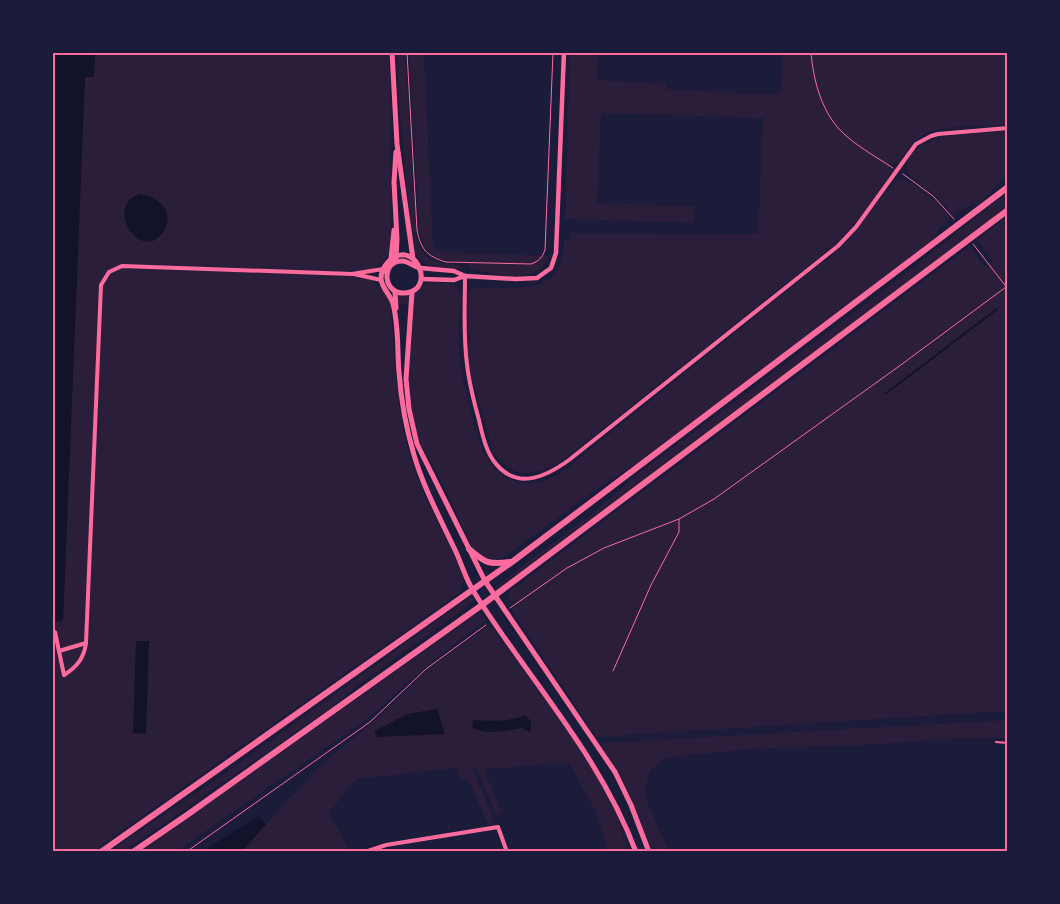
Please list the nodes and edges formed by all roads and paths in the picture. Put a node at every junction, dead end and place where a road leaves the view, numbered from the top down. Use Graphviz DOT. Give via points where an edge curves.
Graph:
graph roads {
  1 [pos="392,52"];
  2 [pos="408,52"];
  3 [pos="553,52"];
  4 [pos="564,52"];
  5 [pos="812,52"];
  6 [pos="1008,128"];
  7 [pos="397,144"];
  8 [pos="897,170"];
  9 [pos="1008,187"];
  10 [pos="1008,210"];
  11 [pos="395,219"];
  12 [pos="396,256"];
  13 [pos="413,259"];
  14 [pos="393,261"];
  15 [pos="420,268"];
  16 [pos="382,269"];
  17 [pos="352,274"];
  18 [pos="465,276"];
  19 [pos="421,279"];
  20 [pos="384,281"];
  21 [pos="1007,288"];
  22 [pos="395,292"];
  23 [pos="412,292"];
  24 [pos="395,313"];
  25 [pos="406,410"];
  26 [pos="409,425"];
  27 [pos="679,519"];
  28 [pos="469,549"];
  29 [pos="512,562"];
  30 [pos="485,582"];
  31 [pos="472,590"];
  32 [pos="494,596"];
  33 [pos="482,605"];
  34 [pos="505,611"];
  35 [pos="492,620"];
  36 [pos="55,632"];
  37 [pos="86,643"];
  38 [pos="59,651"];
  39 [pos="613,670"];
  40 [pos="996,742"];
  41 [pos="1008,742"];
  42 [pos="101,852"];
  43 [pos="133,852"];
  44 [pos="186,852"];
  45 [pos="365,852"];
  46 [pos="507,852"];
  47 [pos="636,852"];
  48 [pos="650,852"];
  1 -- 7 [label="main road"];
  2 -- 3 [label="path" via="417,230 426,253 446,262 531,264 543,256 544,250"];
  4 -- 18 [label="street" via="556,253 551,268 537,278"];
  5 -- 8 [label="path" via="818,91 833,120 855,142"];
  6 -- 8 [label="street" via="931,136 916,144"];
  7 -- 11 [label="main road"];
  7 -- 13 [label="main road"];
  8 -- 18 [label="street" via="856,227 838,246 555,471 540,477 522,479 506,473 493,460 485,444 467,365"];
  9 -- 29 [label="highway"];
  10 -- 32 [label="highway"];
  11 -- 12 [label="main road"];
  11 -- 14 [label="main road"];
  12 -- 13 [label="main road"];
  12 -- 14 [label="main road"];
  13 -- 15 [label="main road"];
  14 -- 15 [label="main road" via="404,261"];
  14 -- 16 [label="main road"];
  14 -- 20 [label="main road"];
  15 -- 18 [label="street" via="454,271"];
  15 -- 19 [label="main road"];
  16 -- 17 [label="street"];
  16 -- 20 [label="main road"];
  17 -- 20 [label="street"];
  17 -- 37 [label="street" via="122,266 109,272 101,285"];
  18 -- 19 [label="street" via="454,280"];
  19 -- 23 [label="main road"];
  20 -- 22 [label="main road"];
  20 -- 24 [label="main road"];
  21 -- 27 [label="path" via="714,499"];
  22 -- 23 [label="main road"];
  22 -- 24 [label="main road"];
  23 -- 25 [label="main road"];
  24 -- 25 [label="main road" via="399,372"];
  25 -- 26 [label="main road"];
  26 -- 28 [label="main road"];
  26 -- 31 [label="main road" via="417,466"];
  27 -- 34 [label="path" via="604,548 566,568"];
  27 -- 39 [label="path" via="679,532"];
  28 -- 29 [label="highway" via="484,562"];
  28 -- 30 [label="main road"];
  29 -- 30 [label="highway"];
  30 -- 31 [label="highway"];
  30 -- 32 [label="main road"];
  31 -- 33 [label="main road"];
  31 -- 42 [label="highway"];
  32 -- 33 [label="highway"];
  32 -- 34 [label="main road"];
  33 -- 35 [label="main road"];
  33 -- 43 [label="highway"];
  34 -- 48 [label="main road" via="614,772"];
  35 -- 44 [label="path" via="426,669 370,722"];
  35 -- 47 [label="main road" via="589,757 613,799"];
  36 -- 38 [label="street"];
  37 -- 38 [label="street"];
  37 -- 38 [label="street" via="78,664 64,675"];
  40 -- 41 [label="lane"];
  45 -- 46 [label="street" via="386,845 498,827"];
}
